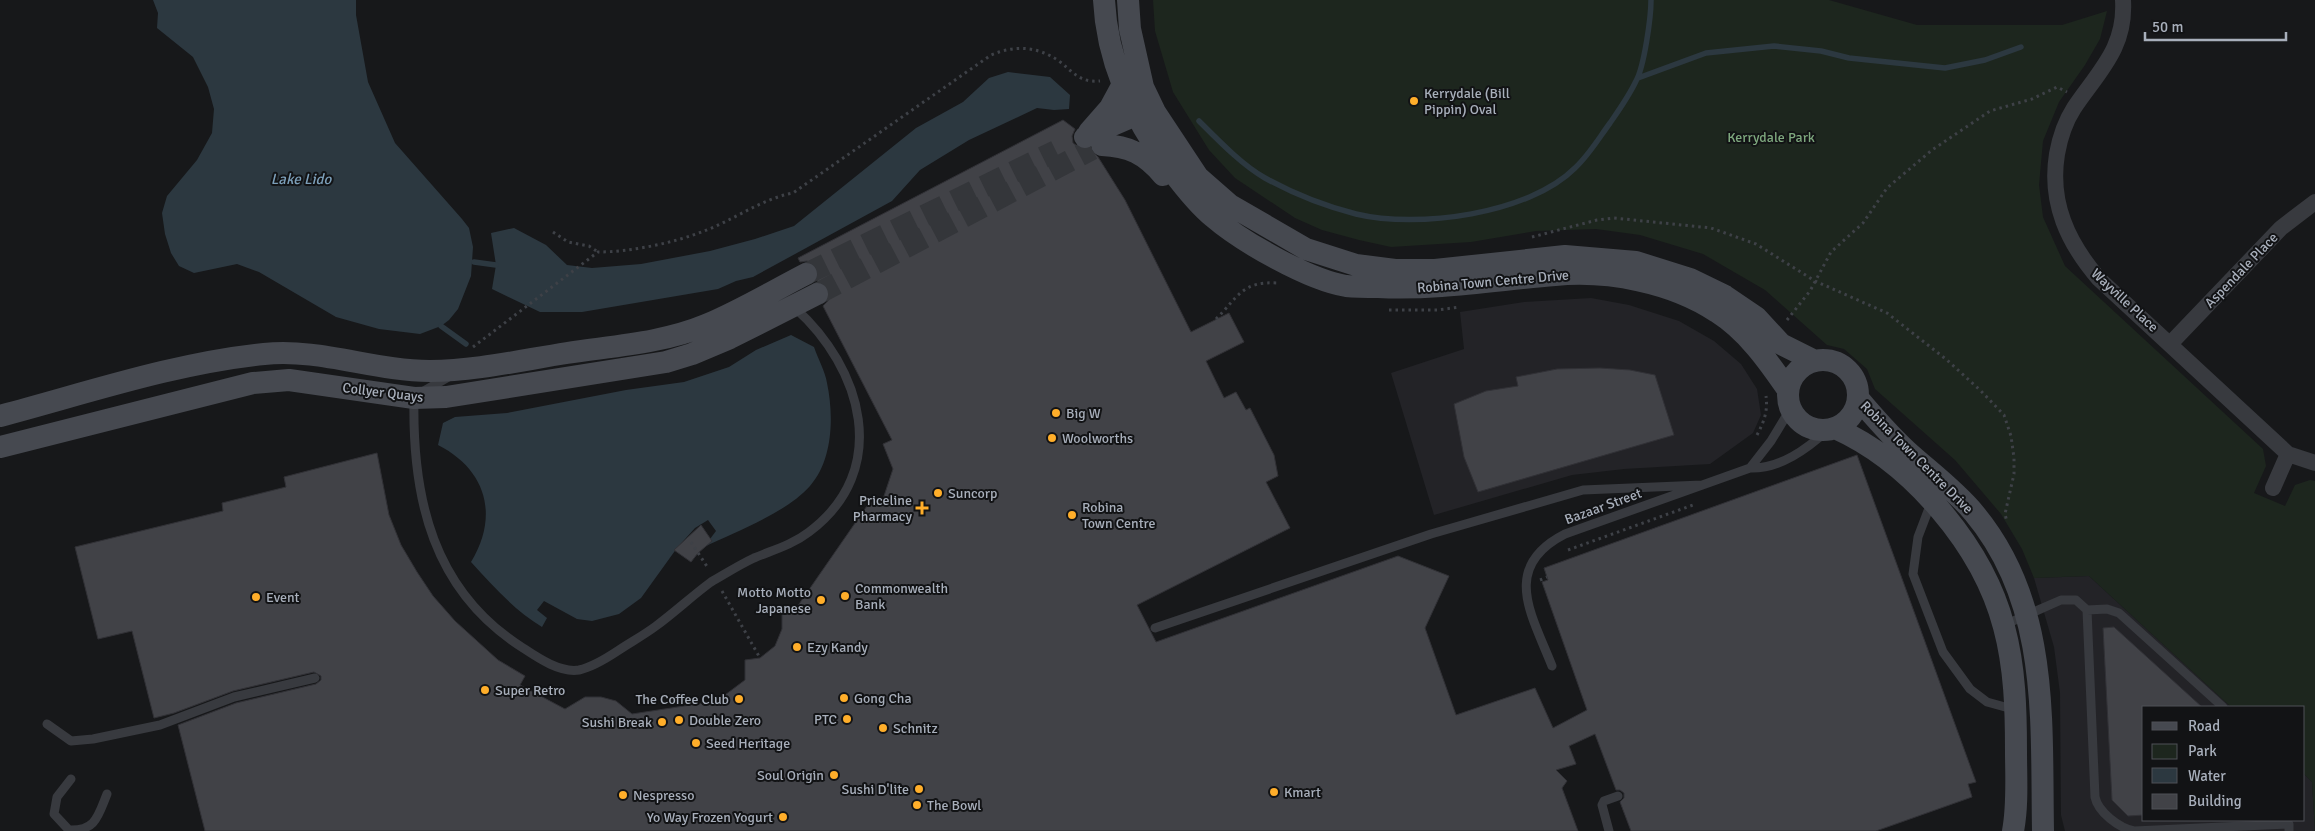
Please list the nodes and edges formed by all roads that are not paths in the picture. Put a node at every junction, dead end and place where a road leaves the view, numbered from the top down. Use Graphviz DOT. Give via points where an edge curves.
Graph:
graph roads {
  1 [pos="1104,0"];
  2 [pos="1128,0"];
  3 [pos="2122,0"];
  4 [pos="1123,84"];
  5 [pos="1144,117"];
  6 [pos="1093,143"];
  7 [pos="1186,190"];
  8 [pos="2315,202"];
  9 [pos="811,284"];
  10 [pos="785,297"];
  11 [pos="2171,343"];
  12 [pos="1815,361"];
  13 [pos="464,368"];
  14 [pos="414,398"];
  15 [pos="1858,398"];
  16 [pos="1790,399"];
  17 [pos="0,416"];
  18 [pos="1832,428"];
  19 [pos="0,448"];
  20 [pos="2288,454"];
  21 [pos="2315,463"];
  22 [pos="1750,468"];
  23 [pos="1702,485"];
  24 [pos="2273,488"];
  25 [pos="1932,501"];
  26 [pos="2087,610"];
  27 [pos="2027,615"];
  28 [pos="2004,625"];
  29 [pos="1155,628"];
  30 [pos="1552,666"];
  31 [pos="315,678"];
  32 [pos="2221,706"];
  33 [pos="2016,710"];
  34 [pos="47,724"];
  35 [pos="71,779"];
  36 [pos="107,794"];
  37 [pos="1618,796"];
  38 [pos="2289,825"];
  39 [pos="1609,831"];
  40 [pos="2013,831"];
  41 [pos="2043,831"];
  1 -- 4 [label="street, Robina Town Centre Drive" via="1107,32"];
  2 -- 5 [label="street, Robina Town Centre Drive" via="1130,29 1143,87"];
  3 -- 11 [label="street, Wayville Place" via="2122,24 2115,48 2063,129 2056,163 2055,193 2062,221 2074,247 2099,279"];
  4 -- 5 [label="street, Robina Town Centre Drive"];
  4 -- 6 [label="street"];
  5 -- 6 [label="street"];
  5 -- 7 [label="street, Robina Town Centre Drive" via="1152,144"];
  5 -- 12 [label="street, Robina Town Centre Drive" via="1198,178 1230,205 1306,249 1332,259 1376,268 1422,271 1565,256 1636,262 1690,279 1725,296 1756,317 1781,344"];
  6 -- 7 [label="street" via="1126,147 1136,152 1152,163 1172,186"];
  7 -- 16 [label="street, Robina Town Centre Drive" via="1213,218 1246,240 1320,278 1346,286 1424,288 1580,274 1625,278 1670,290 1717,311 1731,323 1758,348"];
  8 -- 11 [label="street, Aspendale Place" via="2281,228"];
  9 -- 10 [label="street, Collyer Quays"];
  10 -- 13 [label="street, Collyer Quays" via="683,333"];
  10 -- 14 [label="street, Collyer Quays" via="730,338 666,362 481,393"];
  10 -- 14 [label="lane" via="828,343 846,378 859,429 856,466 851,481 839,502 808,533 715,580 650,630 586,668 567,670 534,656 486,621 443,563 419,494"];
  11 -- 20 [label="street, Wayville Place"];
  12 -- 15 [label="street" via="1826,360 1846,368 1855,382"];
  12 -- 16 [label="street" via="1797,371"];
  13 -- 14 [label="lane"];
  13 -- 17 [label="street, Collyer Quays" via="408,370 300,354 266,353 173,370"];
  14 -- 19 [label="street, Collyer Quays" via="289,380 253,383"];
  15 -- 18 [label="street" via="1850,416"];
  15 -- 27 [label="street, Robina Town Centre Drive" via="1880,424 1975,514 2003,556"];
  16 -- 18 [label="street" via="1802,423 1810,427"];
  16 -- 22 [label="lane" via="1771,441"];
  18 -- 22 [label="lane, Bazaar Street" via="1782,462"];
  18 -- 25 [label="street, Robina Town Centre Drive" via="1857,438 1878,453"];
  20 -- 21 [label="street, Wayville Place"];
  20 -- 24 [label="street"];
  22 -- 23 [label="lane, Bazaar Street"];
  23 -- 29 [label="lane" via="1583,490 1431,534"];
  23 -- 30 [label="lane, Bazaar Street" via="1565,534 1546,543 1535,556 1525,586 1534,621"];
  25 -- 28 [label="street, Robina Town Centre Drive" via="1980,566"];
  25 -- 33 [label="lane" via="1918,537 1913,574 1943,652 1956,672 1987,702"];
  26 -- 27 [label="lane" via="2076,600 2061,600"];
  26 -- 32 [label="lane" via="2107,609 2119,613"];
  26 -- 38 [label="lane" via="2096,804 2120,826 2134,831"];
  27 -- 28 [label="lane"];
  27 -- 41 [label="street, Robina Town Centre Drive" via="2038,667"];
  28 -- 33 [label="street, Robina Town Centre Drive" via="2013,670"];
  31 -- 34 [label="lane" via="234,697 160,726 93,739 72,740"];
  33 -- 40 [label="street, Robina Town Centre Drive"];
  35 -- 36 [label="lane" via="57,797 54,814 69,830 83,830 96,821"];
  37 -- 39 [label="lane" via="1604,801 1602,805"];
}
